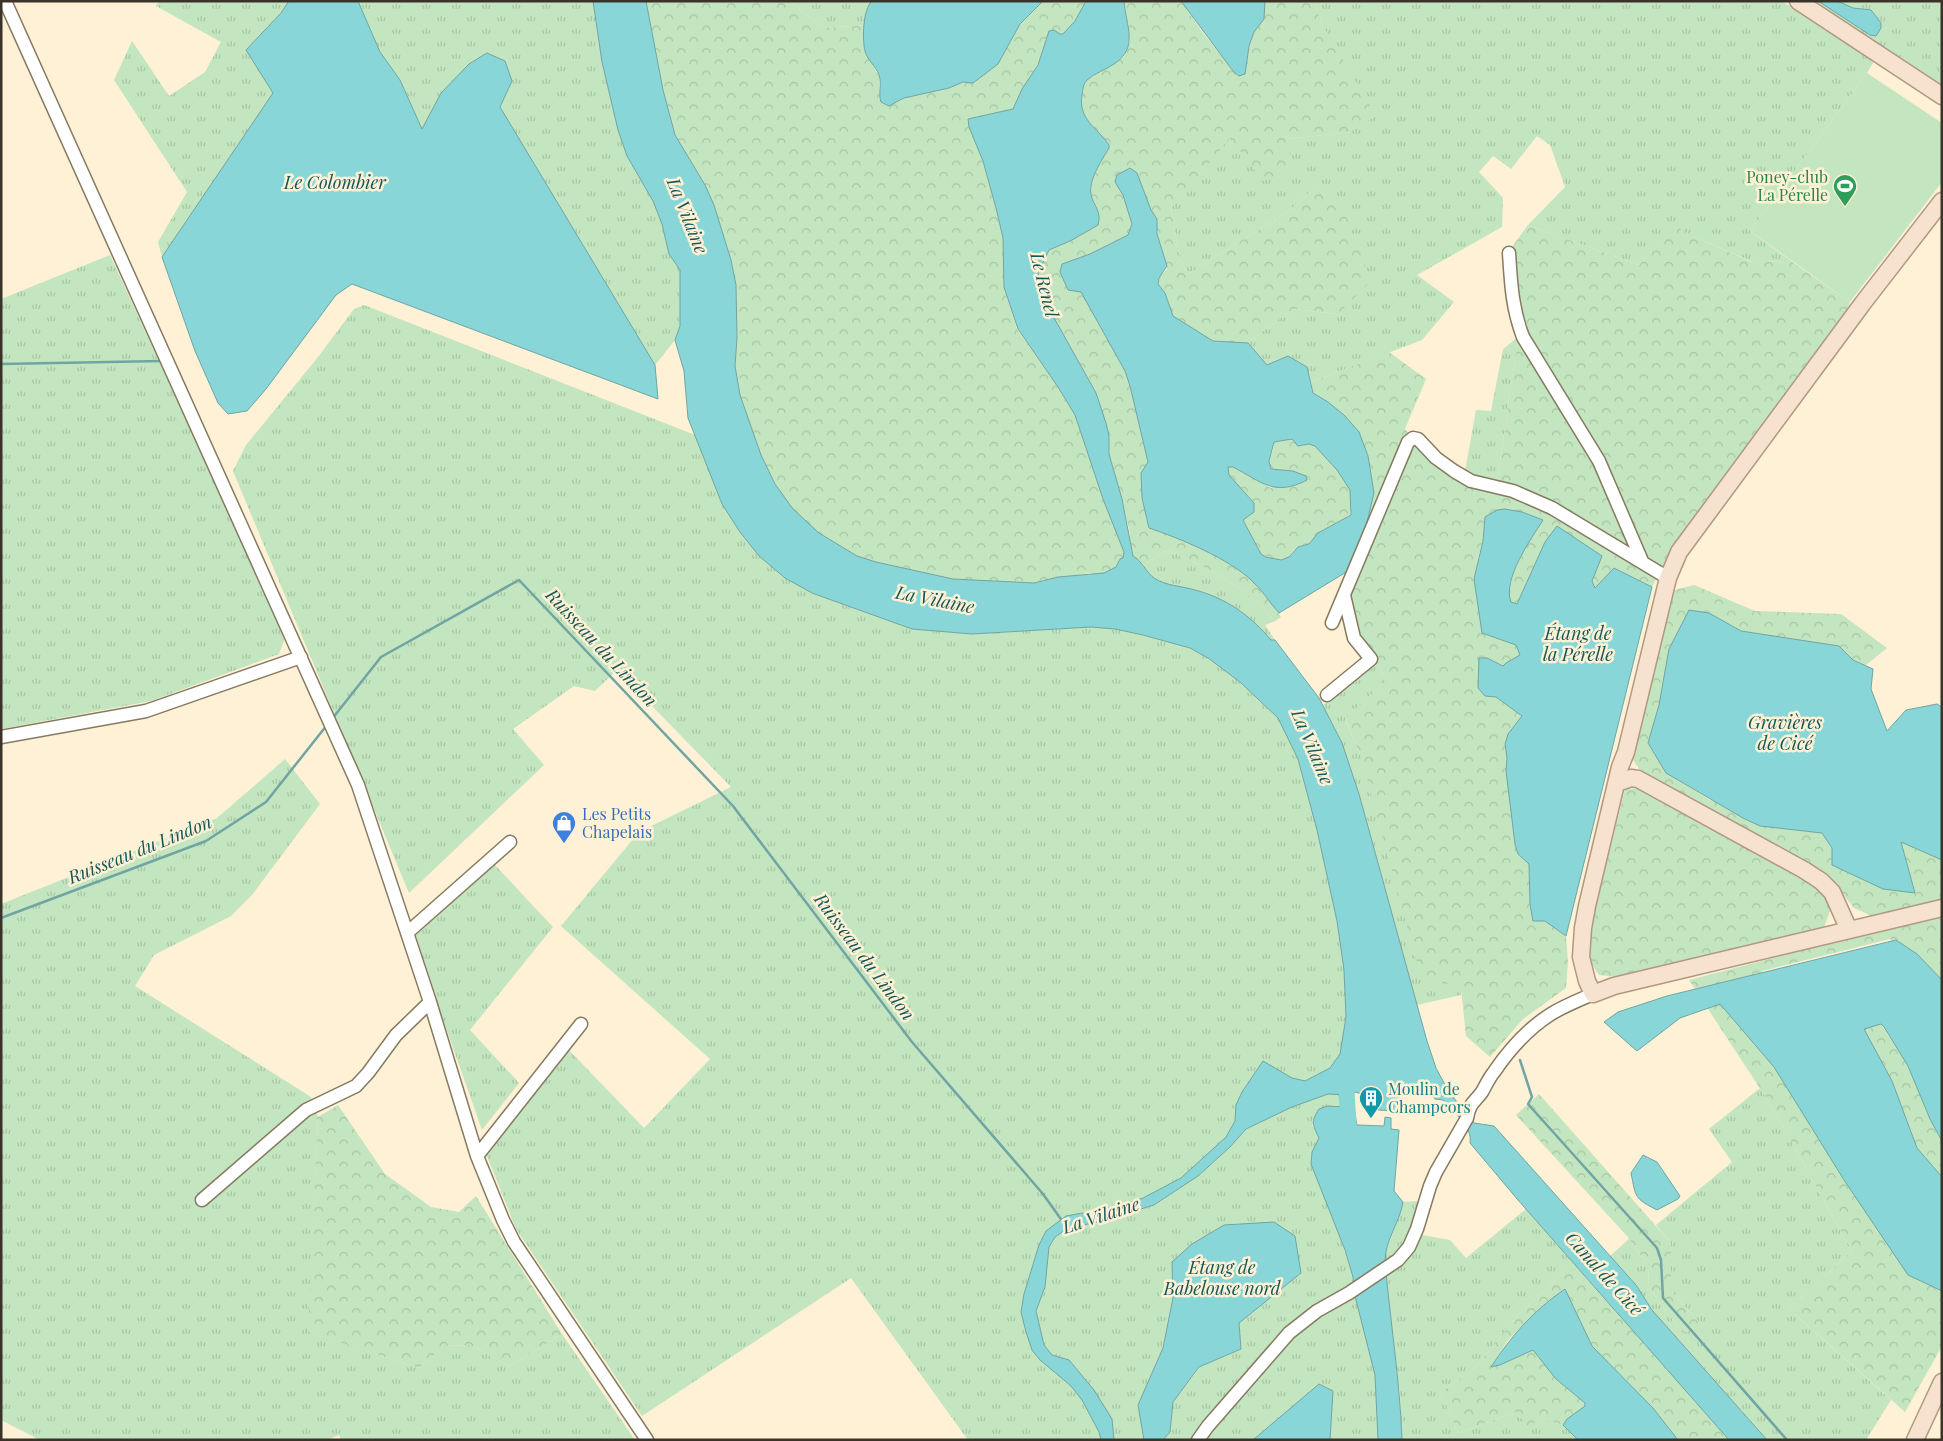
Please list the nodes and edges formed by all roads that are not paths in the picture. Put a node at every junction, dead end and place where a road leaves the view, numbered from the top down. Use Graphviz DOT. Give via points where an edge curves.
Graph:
graph roads {
  1 [pos="5,1"];
  2 [pos="1798,1"];
  3 [pos="1942,96"];
  4 [pos="1942,201"];
  5 [pos="1509,253"];
  6 [pos="1642,561"];
  7 [pos="1668,578"];
  8 [pos="1344,595"];
  9 [pos="1332,623"];
  10 [pos="301,657"];
  11 [pos="1328,695"];
  12 [pos="1,737"];
  13 [pos="1626,752"];
  14 [pos="1638,779"];
  15 [pos="1617,784"];
  16 [pos="510,842"];
  17 [pos="1942,908"];
  18 [pos="1849,930"];
  19 [pos="407,933"];
  20 [pos="1593,994"];
  21 [pos="430,1002"];
  22 [pos="580,1024"];
  23 [pos="477,1156"];
  24 [pos="202,1200"];
  25 [pos="1942,1382"];
  26 [pos="1201,1436"];
  27 [pos="648,1440"];
  28 [pos="1915,1440"];
  1 -- 10 [label="street"];
  2 -- 3 [label="main road"];
  4 -- 7 [label="main road" via="1694,529 1678,552"];
  5 -- 6 [label="street" via="1512,300 1523,337 1599,461"];
  6 -- 7 [label="street"];
  6 -- 8 [label="street" via="1552,508 1513,491 1471,481 1413,438 1408,442"];
  7 -- 13 [label="main road"];
  8 -- 9 [label="street"];
  8 -- 11 [label="street" via="1354,638 1370,659"];
  10 -- 12 [label="street" via="146,711"];
  10 -- 19 [label="street" via="358,785"];
  13 -- 14 [label="main road"];
  13 -- 15 [label="main road"];
  14 -- 15 [label="main road" via="1631,778"];
  14 -- 18 [label="main road" via="1821,881 1832,892"];
  15 -- 20 [label="main road" via="1583,928 1581,957"];
  16 -- 19 [label="street"];
  17 -- 18 [label="main road"];
  18 -- 20 [label="main road" via="1614,986"];
  19 -- 21 [label="street"];
  20 -- 26 [label="street" via="1552,1013 1530,1031 1494,1071 1481,1094 1473,1101 1467,1118 1451,1143 1430,1186 1409,1247 1398,1260 1296,1327 1276,1346"];
  21 -- 23 [label="street"];
  21 -- 24 [label="street" via="396,1035 356,1086 306,1110"];
  22 -- 23 [label="street"];
  23 -- 27 [label="street" via="514,1242"];
  25 -- 28 [label="main road"];
}
